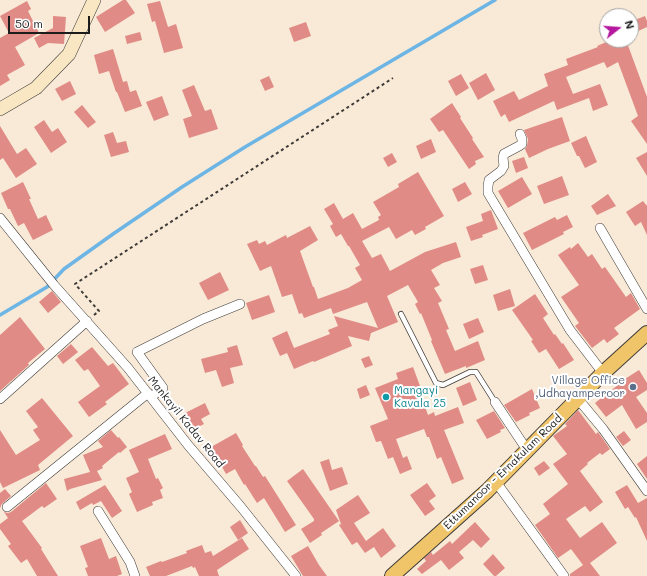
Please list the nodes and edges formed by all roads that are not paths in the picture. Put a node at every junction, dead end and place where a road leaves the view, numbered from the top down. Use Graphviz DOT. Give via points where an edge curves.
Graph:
graph roads {
  1 [pos="94,0"];
  2 [pos="0,109"];
  3 [pos="520,134"];
  4 [pos="0,218"];
  5 [pos="600,228"];
  6 [pos="240,304"];
  7 [pos="647,309"];
  8 [pos="401,314"];
  9 [pos="87,321"];
  10 [pos="647,333"];
  11 [pos="604,373"];
  12 [pos="149,395"];
  13 [pos="0,399"];
  14 [pos="578,399"];
  15 [pos="495,402"];
  16 [pos="527,450"];
  17 [pos="496,482"];
  18 [pos="647,491"];
  19 [pos="7,506"];
  20 [pos="98,511"];
  21 [pos="135,576"];
  22 [pos="296,576"];
  23 [pos="392,576"];
  24 [pos="564,576"];
  1 -- 2 [label="main road" via="68,54 36,88"];
  3 -- 11 [label="street" via="522,144 504,154 504,166 490,180 488,193 570,330"];
  4 -- 9 [label="street, Mankayil Kadav Road"];
  5 -- 7 [label="street"];
  6 -- 12 [label="street" via="203,319 137,352 163,388"];
  8 -- 15 [label="lane" via="436,383 442,385 470,372 476,372"];
  9 -- 12 [label="street, Mankayil Kadav Road"];
  9 -- 13 [label="street"];
  10 -- 11 [label="main road, Ettumanoor - Ernakulam Road"];
  11 -- 14 [label="main road, Ettumanoor - Ernakulam Road"];
  12 -- 19 [label="street"];
  12 -- 22 [label="street, Mankayil Kadav Road"];
  14 -- 16 [label="main road, Ettumanoor - Ernakulam Road"];
  14 -- 18 [label="street"];
  15 -- 16 [label="street"];
  16 -- 17 [label="main road, Ettumanoor - Ernakulam Road"];
  17 -- 23 [label="main road, Ettumanoor - Ernakulam Road"];
  17 -- 24 [label="street"];
  20 -- 21 [label="street" via="130,562"];
}
